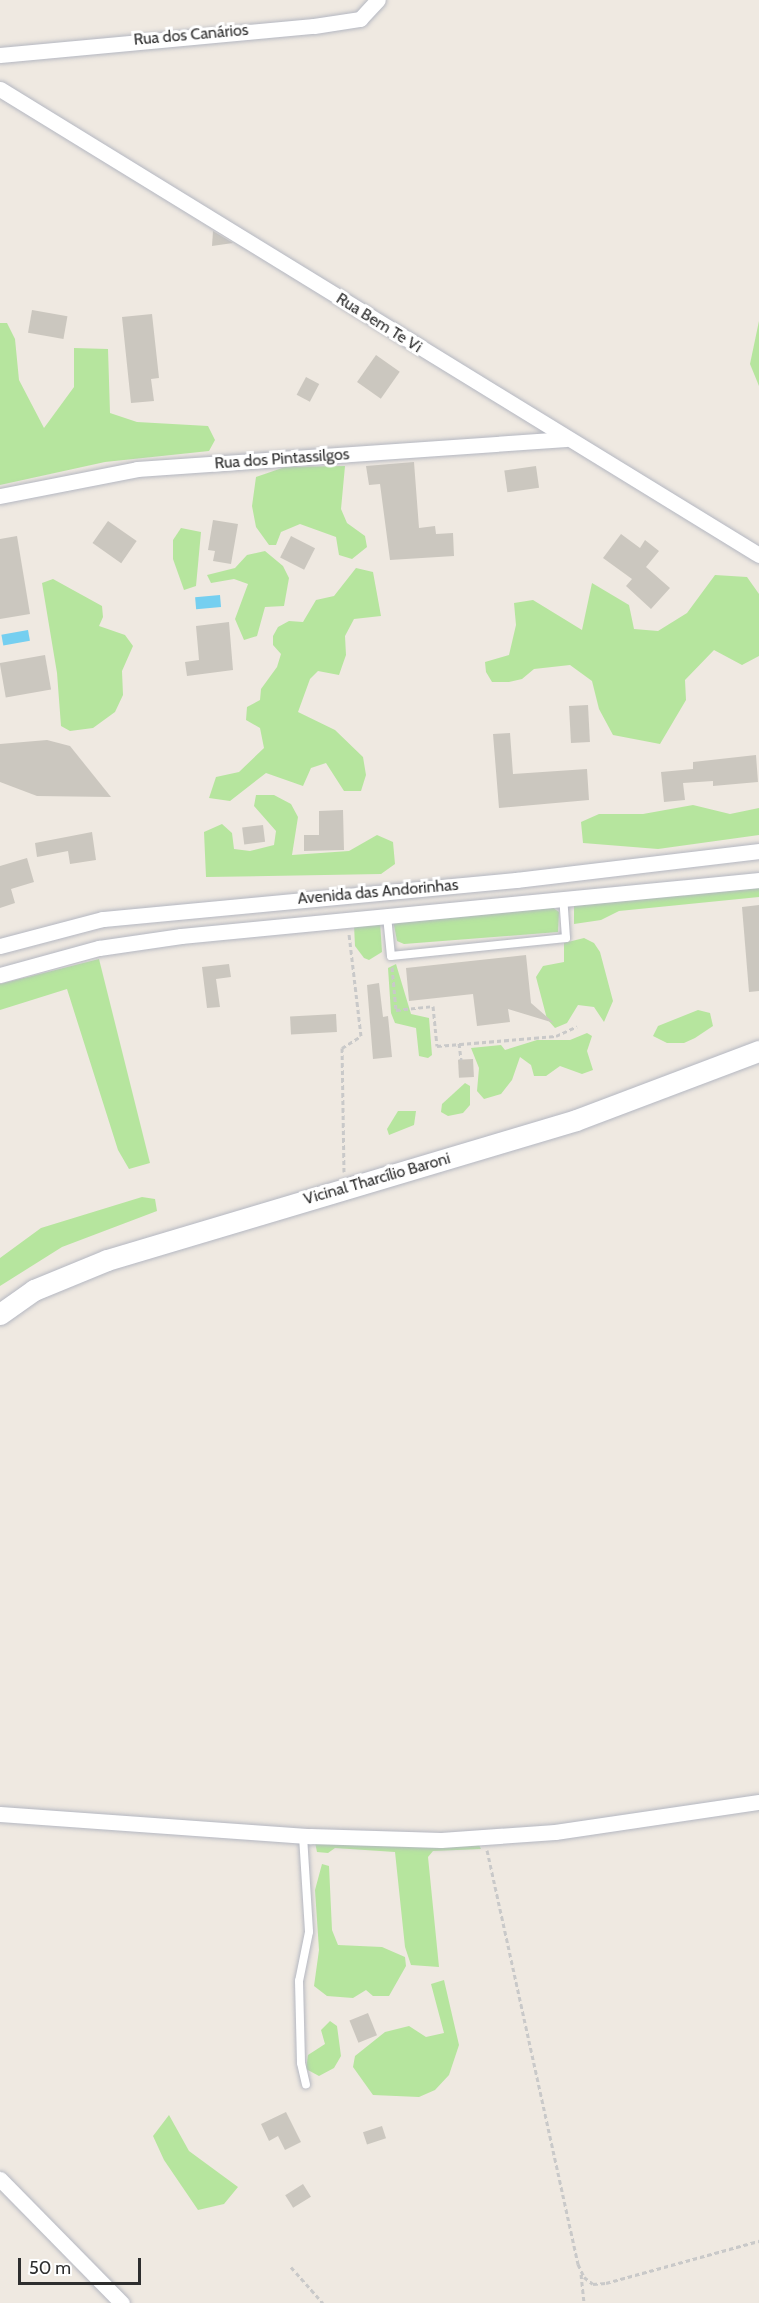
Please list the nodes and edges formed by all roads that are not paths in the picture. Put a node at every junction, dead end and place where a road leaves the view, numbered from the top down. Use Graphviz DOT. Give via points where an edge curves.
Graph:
graph roads {
  1 [pos="378,2"];
  2 [pos="0,55"];
  3 [pos="0,89"];
  4 [pos="566,439"];
  5 [pos="0,496"];
  6 [pos="759,555"];
  7 [pos="759,851"];
  8 [pos="759,880"];
  9 [pos="563,899"];
  10 [pos="387,916"];
  11 [pos="0,946"];
  12 [pos="0,975"];
  13 [pos="759,1051"];
  14 [pos="0,1314"];
  15 [pos="759,1802"];
  16 [pos="0,1814"];
  17 [pos="303,1836"];
  18 [pos="306,2084"];
  19 [pos="0,2179"];
  20 [pos="122,2303"];
  1 -- 2 [label="street, Rua dos Canários" via="360,19 314,26"];
  3 -- 4 [label="street, Rua Bem Te Vi"];
  4 -- 5 [label="street, Rua dos Pintassilgos" via="137,469"];
  4 -- 6 [label="street, Rua Bem Te Vi"];
  7 -- 11 [label="street, Avenida das Andorinhas" via="516,880 103,918"];
  8 -- 9 [label="street, Avenida das Andorinhas"];
  9 -- 10 [label="street, Avenida das Andorinhas"];
  9 -- 10 [label="lane" via="566,938 390,956"];
  10 -- 12 [label="street, Avenida das Andorinhas" via="99,948"];
  13 -- 14 [label="main road, Vicinal Tharcílio Baroni" via="576,1120 107,1260 34,1290"];
  15 -- 17 [label="street" via="555,1832 484,1837"];
  16 -- 17 [label="street"];
  17 -- 18 [label="lane" via="309,1932 298,1981 301,2063"];
  19 -- 20 [label="street"];
}
